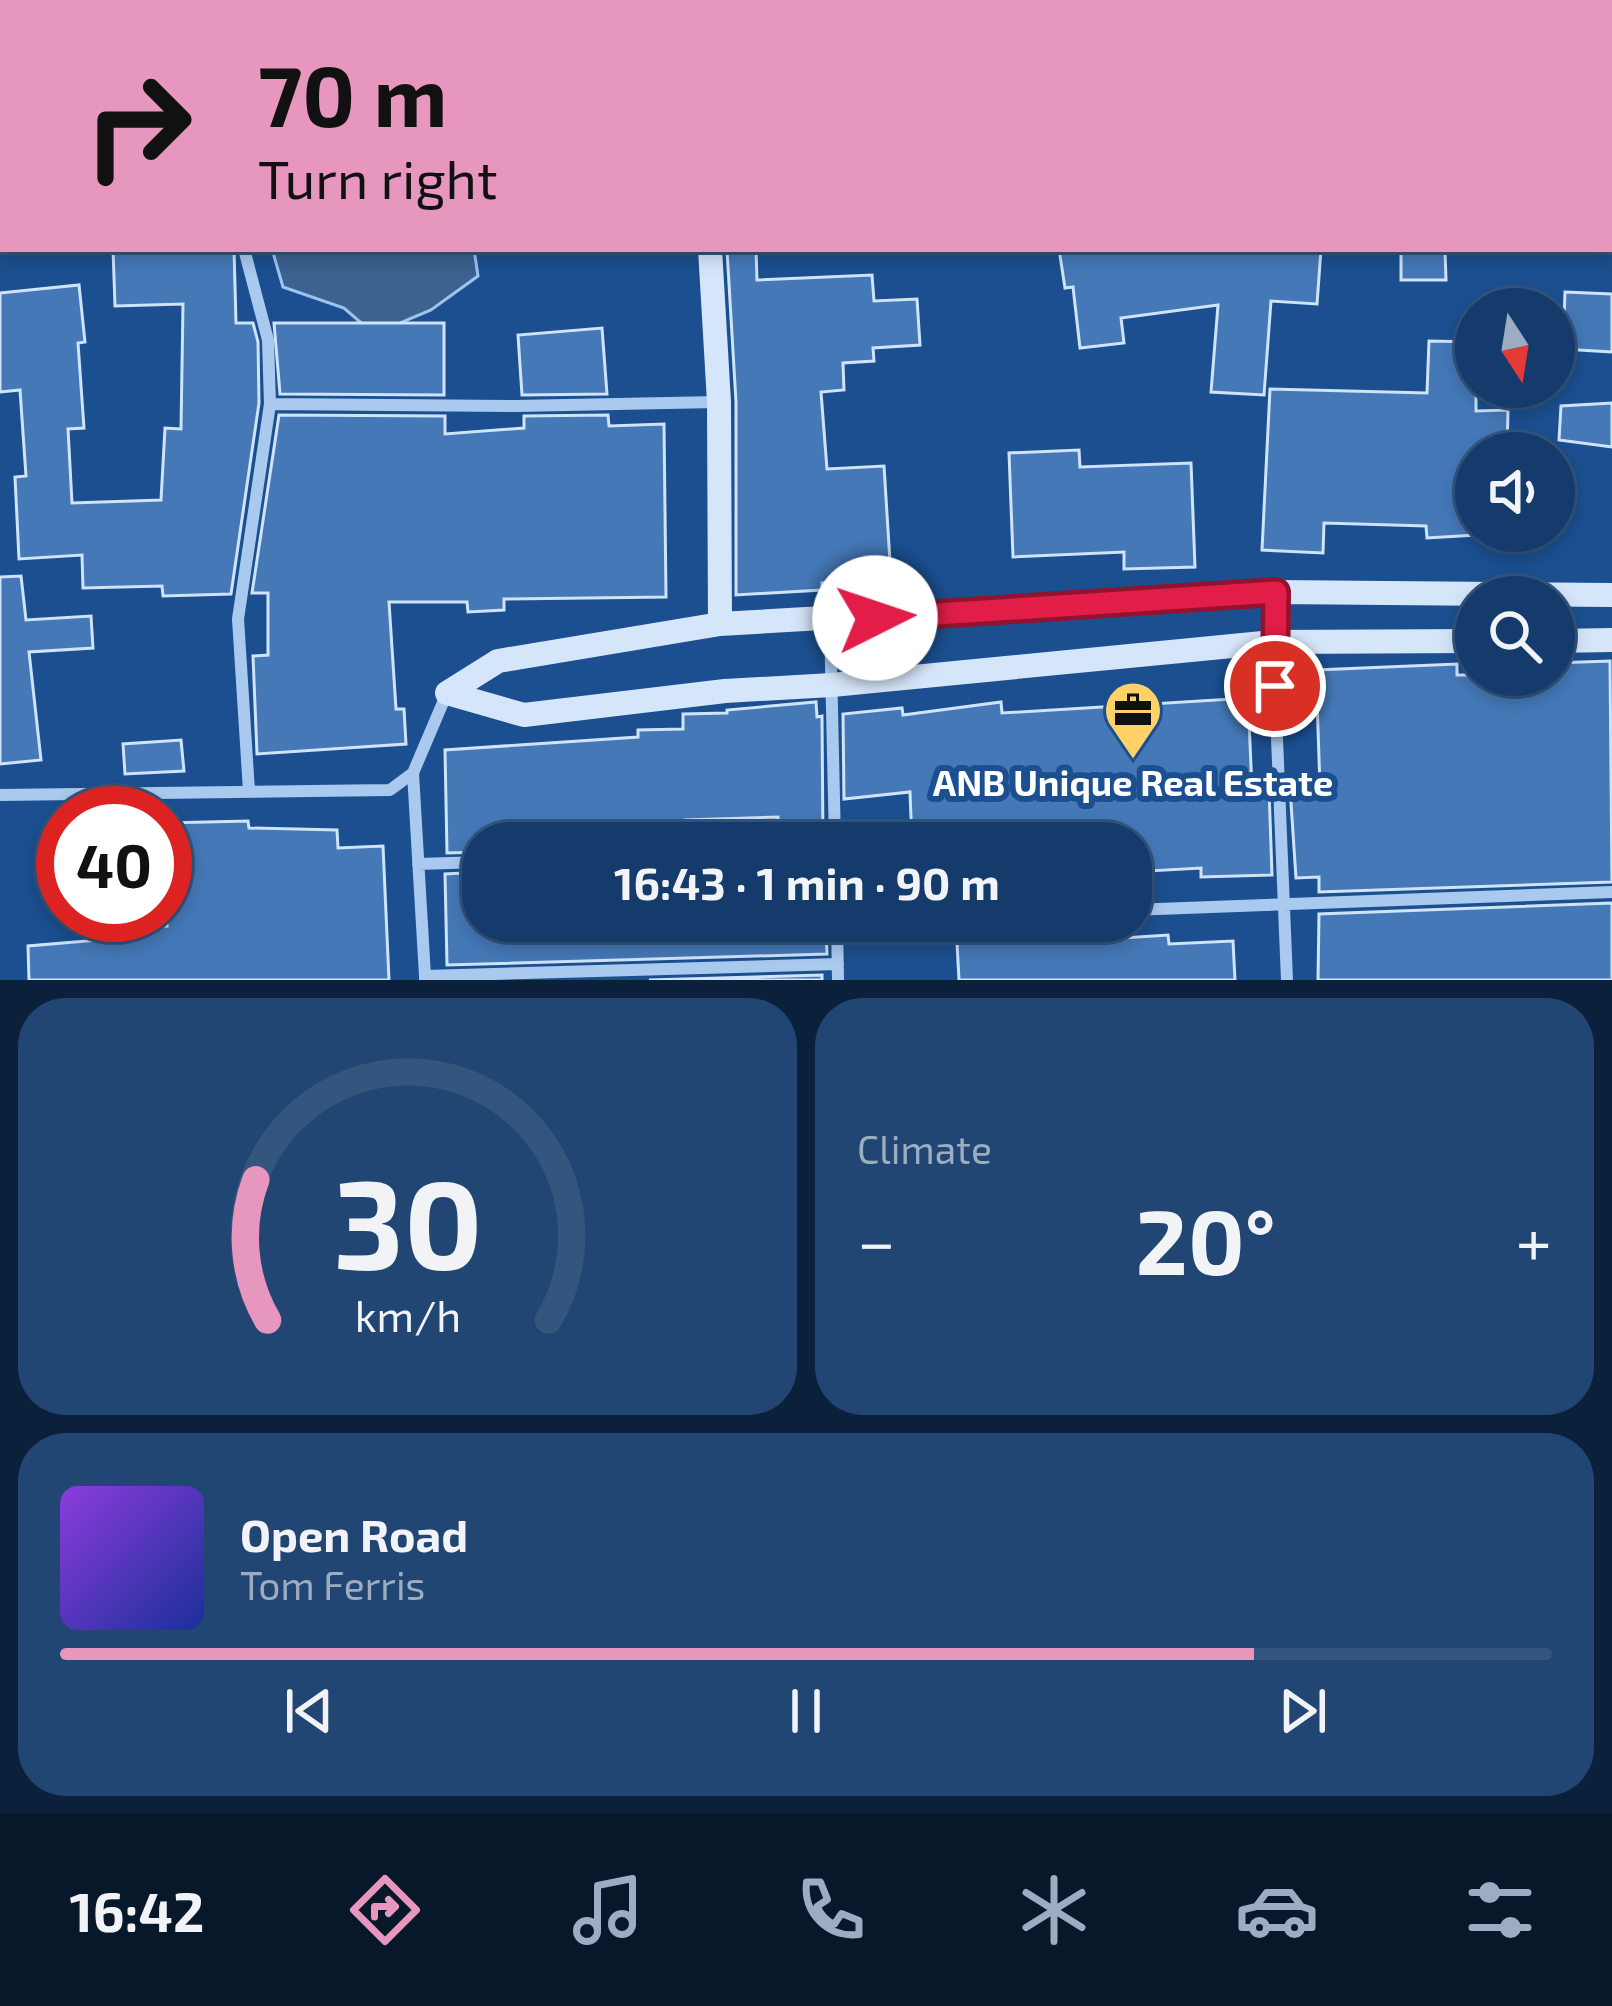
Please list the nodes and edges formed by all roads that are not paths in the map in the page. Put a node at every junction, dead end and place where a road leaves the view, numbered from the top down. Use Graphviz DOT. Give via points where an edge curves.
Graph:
graph roads {
  1 [pos="245,252"];
  2 [pos="710,252"];
  3 [pos="719,403"];
  4 [pos="270,404"];
  5 [pos="1276,592"];
  6 [pos="1612,595"];
  7 [pos="830,621"];
  8 [pos="720,624"];
  9 [pos="1575,640"];
  10 [pos="1612,640"];
  11 [pos="1455,641"];
  12 [pos="1273,643"];
  13 [pos="832,685"];
  14 [pos="447,693"];
  15 [pos="413,773"];
  16 [pos="249,791"];
  17 [pos="0,795"];
  18 [pos="835,822"];
  19 [pos="462,863"];
  20 [pos="418,864"];
  21 [pos="1612,892"];
  22 [pos="1285,904"];
  23 [pos="1152,909"];
  24 [pos="837,942"];
  25 [pos="838,964"];
  26 [pos="425,978"];
  27 [pos="838,980"];
  28 [pos="1287,980"];
  1 -- 4 [label="street" via="268,340"];
  2 -- 3 [label="street"];
  3 -- 4 [label="street"];
  3 -- 8 [label="street"];
  4 -- 16 [label="street" via="238,619"];
  5 -- 6 [label="street"];
  5 -- 7 [label="street"];
  5 -- 12 [label="street"];
  7 -- 8 [label="street"];
  7 -- 13 [label="street"];
  8 -- 14 [label="street" via="498,661"];
  9 -- 10 [label="street"];
  11 -- 12 [label="street"];
  12 -- 13 [label="street"];
  12 -- 22 [label="street"];
  13 -- 14 [label="street" via="524,715"];
  13 -- 18 [label="street"];
  14 -- 15 [label="street"];
  15 -- 16 [label="street" via="390,790"];
  15 -- 20 [label="street"];
  16 -- 17 [label="street"];
  19 -- 20 [label="street"];
  20 -- 26 [label="street"];
  21 -- 22 [label="street"];
  22 -- 23 [label="street"];
  22 -- 28 [label="street"];
  24 -- 25 [label="street"];
  25 -- 26 [label="street"];
  25 -- 27 [label="street"];
}
